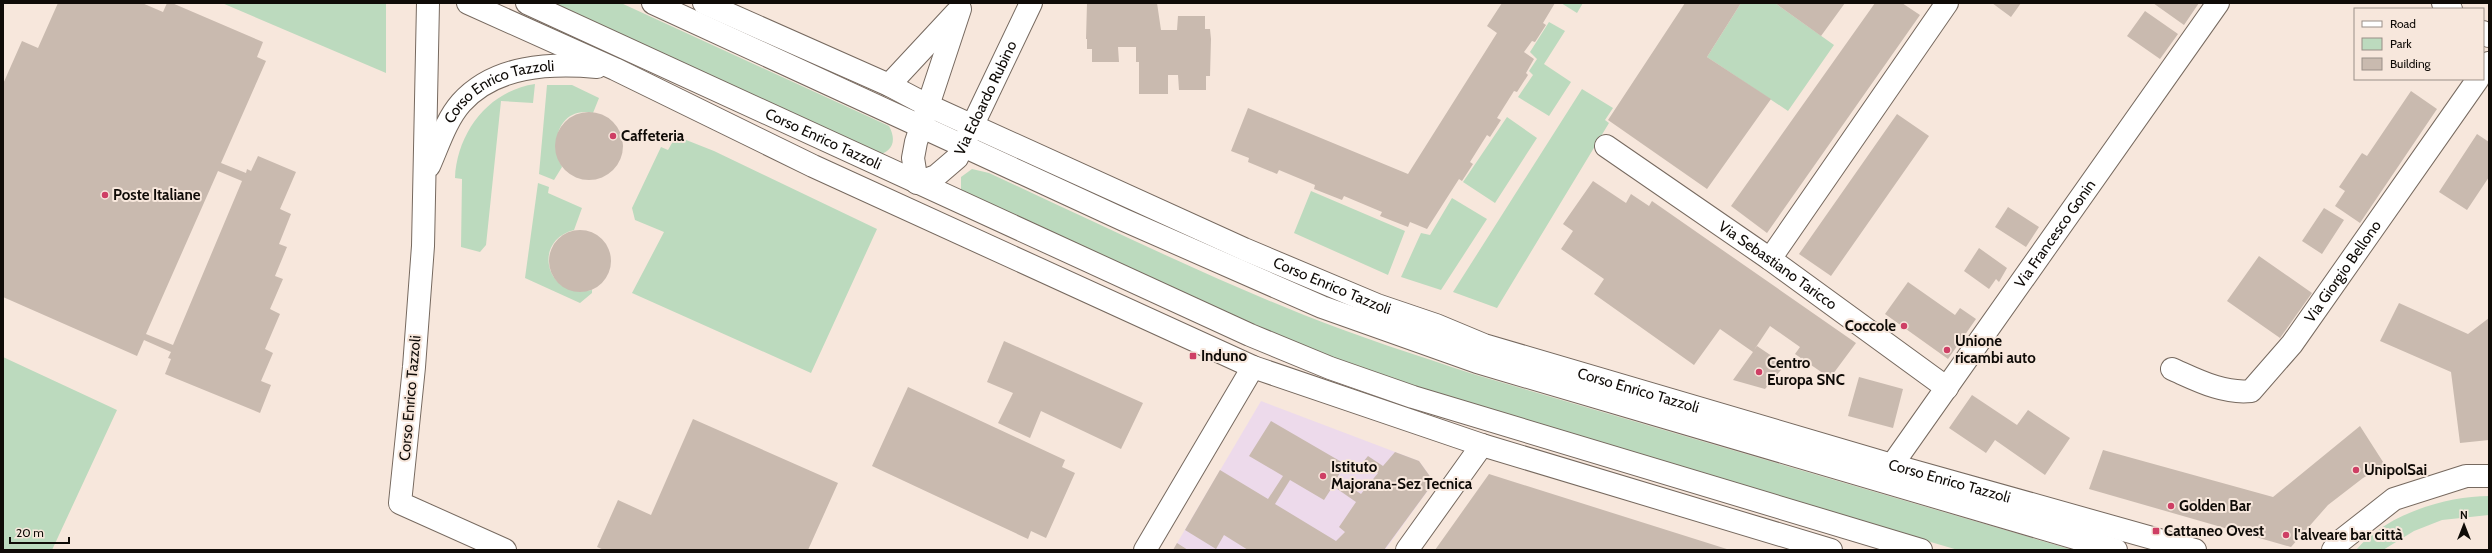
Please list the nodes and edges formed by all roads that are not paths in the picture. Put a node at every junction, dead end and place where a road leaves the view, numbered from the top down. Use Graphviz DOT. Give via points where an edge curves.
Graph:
graph roads {
  1 [pos="428,3"];
  2 [pos="468,3"];
  3 [pos="527,3"];
  4 [pos="653,3"];
  5 [pos="704,3"];
  6 [pos="1031,3"];
  7 [pos="1947,3"];
  8 [pos="2218,3"];
  9 [pos="962,6"];
  10 [pos="615,69"];
  11 [pos="2477,80"];
  12 [pos="889,85"];
  13 [pos="927,105"];
  14 [pos="973,125"];
  15 [pos="921,126"];
  16 [pos="964,145"];
  17 [pos="1606,146"];
  18 [pos="424,178"];
  19 [pos="1099,182"];
  20 [pos="917,183"];
  21 [pos="1124,220"];
  22 [pos="1770,259"];
  23 [pos="1119,276"];
  24 [pos="1147,318"];
  25 [pos="1253,367"];
  26 [pos="2172,369"];
  27 [pos="1947,388"];
  28 [pos="1413,397"];
  29 [pos="1346,399"];
  30 [pos="1482,445"];
  31 [pos="1892,465"];
  32 [pos="2489,476"];
  33 [pos="1871,535"];
  34 [pos="505,550"];
  35 [pos="1145,550"];
  36 [pos="1407,550"];
  37 [pos="1831,550"];
  38 [pos="1889,550"];
  39 [pos="1921,550"];
  40 [pos="2116,550"];
  41 [pos="2195,550"];
  42 [pos="2333,550"];
  1 -- 18 [label="street, Corso Enrico Tazzoli" via="428,91"];
  2 -- 10 [label="street, Corso Enrico Tazzoli"];
  3 -- 20 [label="street, Corso Enrico Tazzoli"];
  4 -- 15 [label="street, Corso Enrico Tazzoli"];
  5 -- 12 [label="street, Corso Enrico Tazzoli"];
  6 -- 14 [label="street, Via Edoardo Rubino"];
  7 -- 22 [label="street"];
  8 -- 27 [label="street, Via Francesco Gonin"];
  9 -- 12 [label="street"];
  9 -- 13 [label="street"];
  10 -- 18 [label="street, Corso Enrico Tazzoli" via="569,65 531,68 506,74 482,84 460,104"];
  10 -- 24 [label="street, Corso Enrico Tazzoli" via="813,166"];
  11 -- 26 [label="street, Via Giorgio Bellono" via="2292,344 2251,392 2238,393 2213,387"];
  12 -- 13 [label="street, Corso Enrico Tazzoli"];
  13 -- 14 [label="street, Corso Enrico Tazzoli"];
  13 -- 15 [label="street"];
  14 -- 16 [label="street, Via Edoardo Rubino"];
  14 -- 19 [label="street, Corso Enrico Tazzoli"];
  15 -- 16 [label="street, Corso Enrico Tazzoli"];
  15 -- 20 [label="street" via="913,158"];
  16 -- 20 [label="street, Via Edoardo Rubino" via="948,168"];
  16 -- 21 [label="street, Corso Enrico Tazzoli"];
  17 -- 22 [label="street, Via Sebastiano Taricco"];
  18 -- 34 [label="street, Corso Enrico Tazzoli" via="422,253 400,503"];
  19 -- 21 [label="street"];
  19 -- 31 [label="street, Corso Enrico Tazzoli" via="1244,249 1363,299 1484,345"];
  20 -- 23 [label="street, Corso Enrico Tazzoli"];
  21 -- 40 [label="street, Corso Enrico Tazzoli" via="1322,307 1477,362"];
  22 -- 27 [label="street, Via Sebastiano Taricco"];
  23 -- 24 [label="street"];
  23 -- 28 [label="street, Corso Enrico Tazzoli" via="1257,338 1330,368"];
  24 -- 25 [label="street, Corso Enrico Tazzoli"];
  25 -- 29 [label="street, Corso Enrico Tazzoli"];
  25 -- 35 [label="street"];
  27 -- 31 [label="street, Via Francesco Gonin"];
  28 -- 29 [label="street, Corso Enrico Tazzoli"];
  28 -- 33 [label="street, Corso Enrico Tazzoli"];
  29 -- 30 [label="street, Corso Enrico Tazzoli"];
  30 -- 36 [label="street"];
  30 -- 37 [label="street, Corso Enrico Tazzoli"];
  31 -- 41 [label="street, Corso Enrico Tazzoli"];
  32 -- 42 [label="street" via="2466,476 2394,499"];
  33 -- 38 [label="street, Corso Enrico Tazzoli"];
  33 -- 39 [label="street, Corso Enrico Tazzoli"];
}
